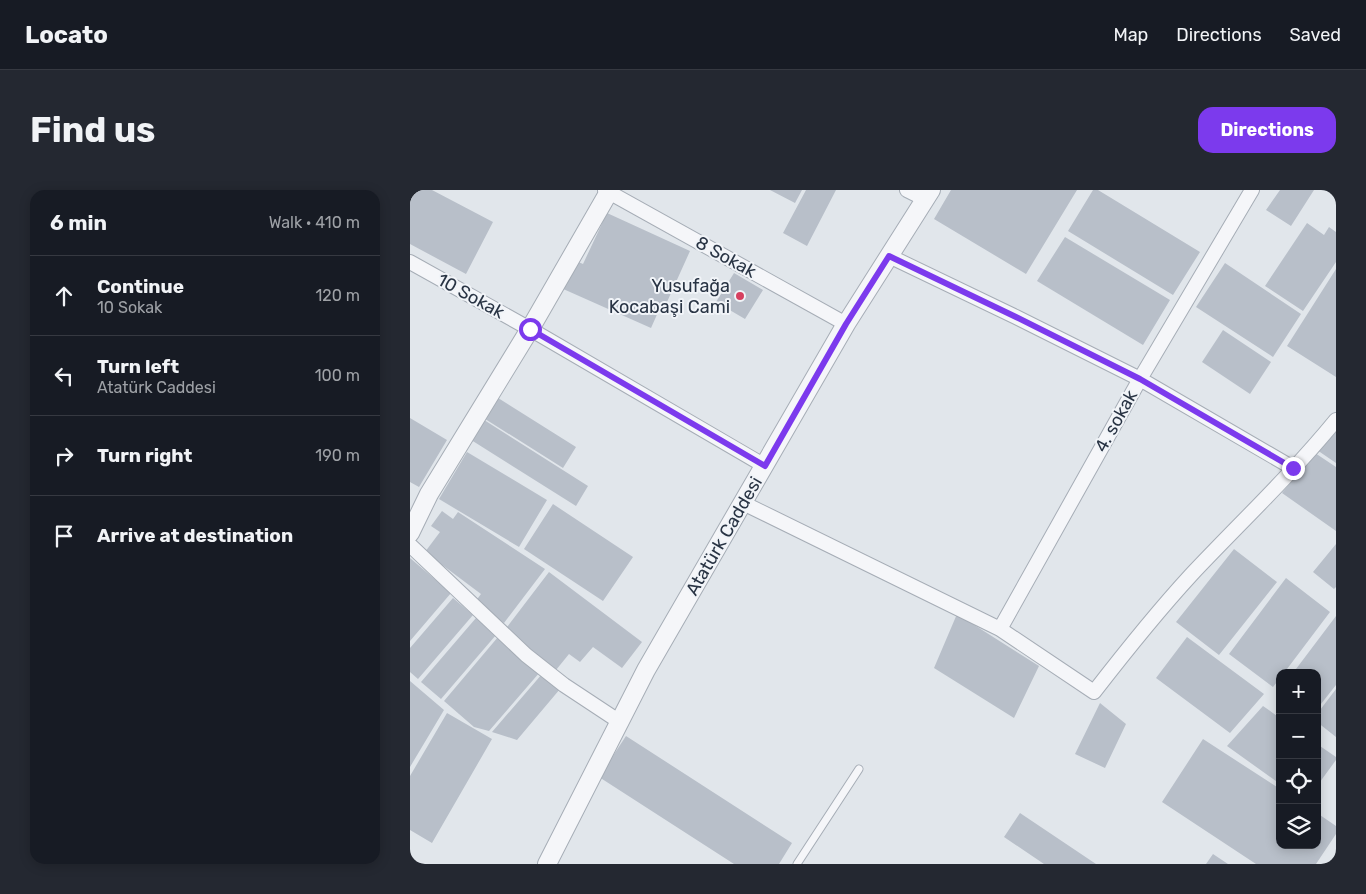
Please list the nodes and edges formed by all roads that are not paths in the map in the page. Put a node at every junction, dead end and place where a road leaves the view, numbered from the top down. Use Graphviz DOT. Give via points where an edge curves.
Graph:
graph roads {
  1 [pos="907,190"];
  2 [pos="1252,190"];
  3 [pos="608,191"];
  4 [pos="928,195"];
  5 [pos="889,256"];
  6 [pos="410,262"];
  7 [pos="846,324"];
  8 [pos="530,329"];
  9 [pos="1140,379"];
  10 [pos="1336,420"];
  11 [pos="765,466"];
  12 [pos="1293,468"];
  13 [pos="743,503"];
  14 [pos="410,533"];
  15 [pos="410,545"];
  16 [pos="1000,629"];
  17 [pos="620,722"];
  18 [pos="859,769"];
  19 [pos="546,864"];
  20 [pos="797,864"];
  1 -- 4 [label="street"];
  2 -- 9 [label="street, 4. sokak"];
  3 -- 7 [label="street, 8 Sokak"];
  3 -- 8 [label="street"];
  4 -- 5 [label="street, Atatürk Caddesi"];
  5 -- 7 [label="street, Atatürk Caddesi"];
  5 -- 9 [label="street"];
  6 -- 8 [label="street, 10 Sokak"];
  7 -- 11 [label="street, Atatürk Caddesi"];
  8 -- 11 [label="street, 10 Sokak"];
  8 -- 14 [label="street" via="428,494"];
  9 -- 12 [label="street"];
  9 -- 16 [label="street, 4. sokak"];
  10 -- 12 [label="street"];
  11 -- 13 [label="street, Atatürk Caddesi"];
  12 -- 16 [label="street" via="1190,577 1094,692"];
  13 -- 16 [label="street"];
  13 -- 17 [label="street, Atatürk Caddesi" via="646,670"];
  15 -- 17 [label="street" via="526,655"];
  17 -- 19 [label="street, Atatürk Caddesi"];
  18 -- 20 [label="lane"];
}
